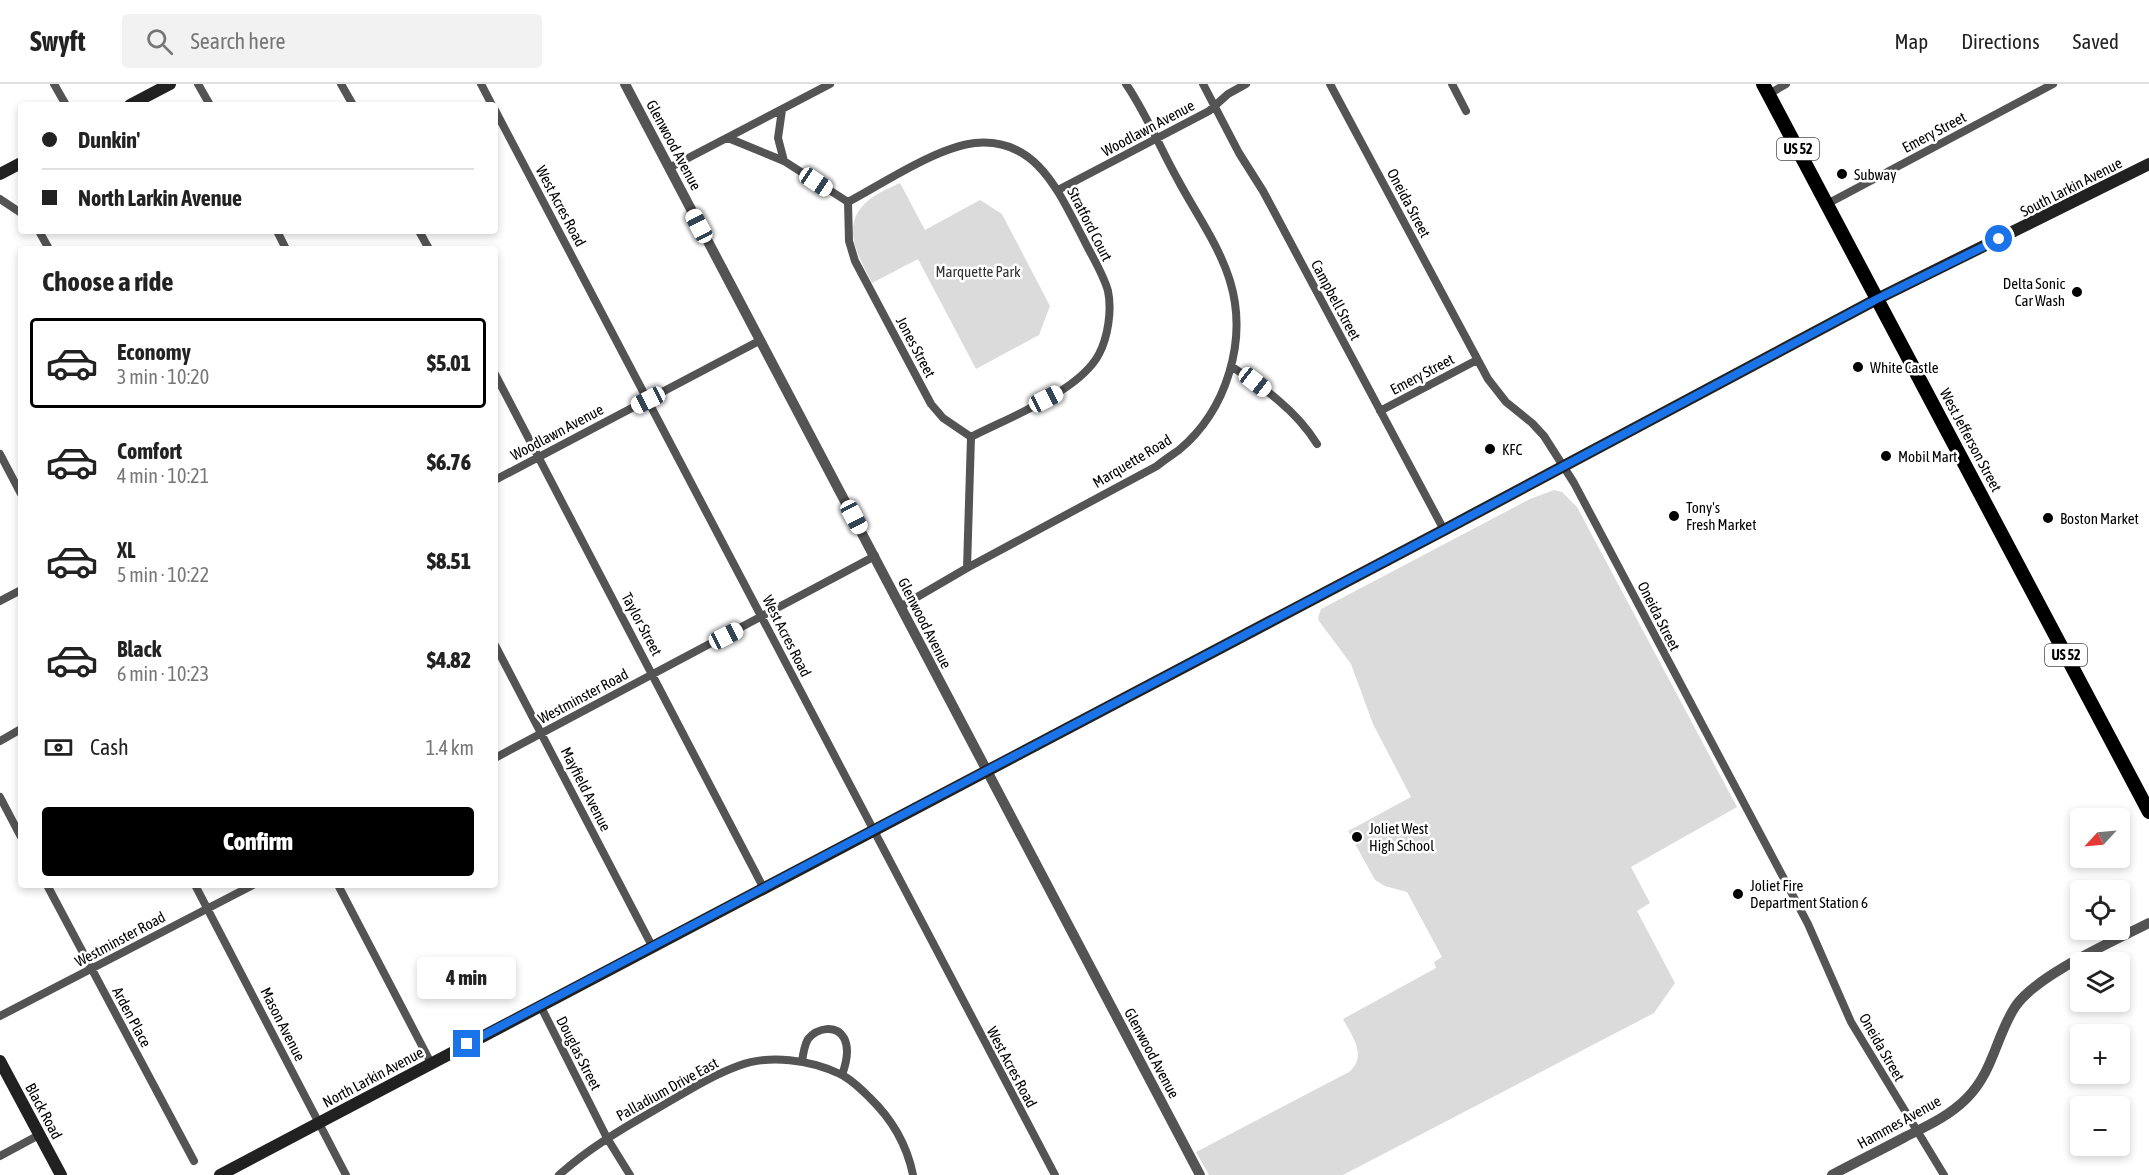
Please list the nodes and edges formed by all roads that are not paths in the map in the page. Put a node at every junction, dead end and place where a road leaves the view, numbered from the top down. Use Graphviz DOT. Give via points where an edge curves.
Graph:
graph roads {
  1 [pos="54,84"];
  2 [pos="170,84"];
  3 [pos="198,84"];
  4 [pos="341,84"];
  5 [pos="481,84"];
  6 [pos="625,84"];
  7 [pos="830,84"];
  8 [pos="1126,84"];
  9 [pos="1203,84"];
  10 [pos="1246,84"];
  11 [pos="1330,84"];
  12 [pos="1452,84"];
  13 [pos="1786,84"];
  14 [pos="2053,84"];
  15 [pos="1766,89"];
  16 [pos="64,102"];
  17 [pos="136,102"];
  18 [pos="208,102"];
  19 [pos="350,102"];
  20 [pos="490,102"];
  21 [pos="1215,106"];
  22 [pos="782,110"];
  23 [pos="1466,111"];
  24 [pos="498,116"];
  25 [pos="728,138"];
  26 [pos="1156,140"];
  27 [pos="784,160"];
  28 [pos="2149,164"];
  29 [pos="18,165"];
  30 [pos="669,168"];
  31 [pos="0,174"];
  32 [pos="1058,190"];
  33 [pos="0,199"];
  34 [pos="848,202"];
  35 [pos="1827,204"];
  36 [pos="18,211"];
  37 [pos="1877,299"];
  38 [pos="759,341"];
  39 [pos="1477,360"];
  40 [pos="1231,366"];
  41 [pos="498,380"];
  42 [pos="648,400"];
  43 [pos="1380,411"];
  44 [pos="971,437"];
  45 [pos="1317,444"];
  46 [pos="0,454"];
  47 [pos="539,457"];
  48 [pos="1563,466"];
  49 [pos="498,478"];
  50 [pos="18,488"];
  51 [pos="1444,530"];
  52 [pos="875,556"];
  53 [pos="967,568"];
  54 [pos="18,592"];
  55 [pos="0,601"];
  56 [pos="900,607"];
  57 [pos="763,617"];
  58 [pos="498,651"];
  59 [pos="652,674"];
  60 [pos="18,731"];
  61 [pos="542,734"];
  62 [pos="0,741"];
  63 [pos="498,756"];
  64 [pos="986,771"];
  65 [pos="0,797"];
  66 [pos="2149,812"];
  67 [pos="872,830"];
  68 [pos="18,831"];
  69 [pos="764,887"];
  70 [pos="49,888"];
  71 [pos="197,888"];
  72 [pos="247,888"];
  73 [pos="340,888"];
  74 [pos="208,909"];
  75 [pos="2149,923"];
  76 [pos="652,946"];
  77 [pos="92,970"];
  78 [pos="540,1005"];
  79 [pos="0,1016"];
  80 [pos="0,1061"];
  81 [pos="802,1062"];
  82 [pos="431,1063"];
  83 [pos="842,1075"];
  84 [pos="319,1122"];
  85 [pos="1916,1131"];
  86 [pos="39,1135"];
  87 [pos="607,1138"];
  88 [pos="0,1156"];
  89 [pos="194,1161"];
  90 [pos="61,1175"];
  91 [pos="220,1175"];
  92 [pos="346,1175"];
  93 [pos="560,1175"];
  94 [pos="630,1175"];
  95 [pos="913,1175"];
  96 [pos="1055,1175"];
  97 [pos="1200,1175"];
  98 [pos="1832,1175"];
  99 [pos="1944,1175"];
  1 -- 16 [label="street"];
  2 -- 17 [label="main road"];
  3 -- 18 [label="street"];
  4 -- 19 [label="street"];
  5 -- 20 [label="street"];
  6 -- 30 [label="street, Glenwood Avenue"];
  7 -- 22 [label="street"];
  8 -- 26 [label="street, Marquette Road"];
  9 -- 21 [label="street, Campbell Street"];
  10 -- 21 [label="street, Woodlawn Avenue" via="1228,93"];
  11 -- 39 [label="street, Oneida Street"];
  12 -- 23 [label="street"];
  13 -- 15 [label="street"];
  14 -- 35 [label="street, Emery Street"];
  15 -- 35 [label="main road, West Jefferson Street / US 52"];
  21 -- 26 [label="street, Woodlawn Avenue"];
  21 -- 43 [label="street, Campbell Street"];
  22 -- 25 [label="street"];
  22 -- 27 [label="street" via="778,138"];
  24 -- 42 [label="street, West Acres Road"];
  25 -- 27 [label="street"];
  25 -- 30 [label="street"];
  26 -- 32 [label="street, Woodlawn Avenue"];
  26 -- 40 [label="street, Marquette Road" via="1230,281 1236,333"];
  27 -- 34 [label="street"];
  28 -- 37 [label="main road, South Larkin Avenue"];
  29 -- 31 [label="main road"];
  30 -- 38 [label="street, Glenwood Avenue"];
  32 -- 34 [label="street, Stratford Court" via="1046,172 1014,149 976,143 938,153"];
  32 -- 44 [label="street, Stratford Court" via="1108,292 1106,335 1085,372 1065,389"];
  33 -- 36 [label="street"];
  34 -- 44 [label="street, Jones Street" via="849,241 855,261 931,404 943,418"];
  35 -- 37 [label="main road, West Jefferson Street / US 52"];
  37 -- 48 [label="main road, North Larkin Avenue"];
  37 -- 66 [label="main road, West Jefferson Street / US 52"];
  38 -- 42 [label="street, Woodlawn Avenue"];
  38 -- 52 [label="street, Glenwood Avenue"];
  39 -- 43 [label="street, Emery Street"];
  39 -- 48 [label="street, Oneida Street" via="1497,392 1538,430"];
  40 -- 45 [label="street" via="1292,412"];
  40 -- 53 [label="street, Marquette Road" via="1215,407 1180,449"];
  41 -- 47 [label="street, Taylor Street"];
  42 -- 47 [label="street, Woodlawn Avenue"];
  42 -- 57 [label="street, West Acres Road"];
  43 -- 51 [label="street, Campbell Street"];
  44 -- 53 [label="street"];
  46 -- 50 [label="street"];
  47 -- 49 [label="street, Woodlawn Avenue"];
  47 -- 59 [label="street, Taylor Street"];
  48 -- 51 [label="main road, North Larkin Avenue"];
  48 -- 85 [label="street, Oneida Street" via="1802,913 1851,1022"];
  51 -- 64 [label="main road, North Larkin Avenue"];
  52 -- 56 [label="street, Glenwood Avenue"];
  52 -- 57 [label="street, Westminster Road"];
  53 -- 56 [label="street, Marquette Road"];
  54 -- 55 [label="street"];
  56 -- 64 [label="street, Glenwood Avenue"];
  57 -- 59 [label="street, Westminster Road"];
  57 -- 67 [label="street, West Acres Road"];
  58 -- 61 [label="street, Mayfield Avenue"];
  59 -- 61 [label="street, Westminster Road"];
  59 -- 69 [label="street, Taylor Street"];
  60 -- 62 [label="street"];
  61 -- 63 [label="street, Westminster Road"];
  61 -- 76 [label="street, Mayfield Avenue"];
  64 -- 67 [label="main road, North Larkin Avenue"];
  64 -- 97 [label="street, Glenwood Avenue"];
  65 -- 68 [label="street"];
  67 -- 69 [label="main road, North Larkin Avenue"];
  67 -- 96 [label="street, West Acres Road"];
  69 -- 76 [label="main road, North Larkin Avenue"];
  70 -- 77 [label="street, Arden Place"];
  71 -- 74 [label="street, Mason Avenue"];
  72 -- 74 [label="street, Westminster Road"];
  73 -- 82 [label="street"];
  74 -- 77 [label="street, Westminster Road"];
  74 -- 84 [label="street, Mason Avenue"];
  75 -- 85 [label="street, Hammes Avenue" via="2031,990 2009,1017 1977,1087 1955,1108"];
  76 -- 78 [label="main road, North Larkin Avenue"];
  77 -- 79 [label="street, Westminster Road"];
  77 -- 89 [label="street, Arden Place"];
  78 -- 82 [label="main road, North Larkin Avenue"];
  78 -- 87 [label="street, Douglas Street"];
  80 -- 86 [label="main road, Black Road"];
  81 -- 83 [label="street, Palladium Drive East"];
  81 -- 83 [label="street" via="809,1038 826,1028 836,1031 846,1048"];
  81 -- 87 [label="street, Palladium Drive East" via="768,1060 740,1065 690,1089"];
  82 -- 84 [label="main road, North Larkin Avenue"];
  83 -- 95 [label="street, Palladium Drive East" via="879,1106 893,1125"];
  84 -- 91 [label="main road, North Larkin Avenue"];
  84 -- 92 [label="street, Mason Avenue"];
  85 -- 98 [label="street, Hammes Avenue"];
  85 -- 99 [label="street, Oneida Street"];
  86 -- 88 [label="street"];
  86 -- 90 [label="main road, Black Road"];
  87 -- 93 [label="street, Palladium Drive East"];
  87 -- 94 [label="street, Douglas Street"];
}
